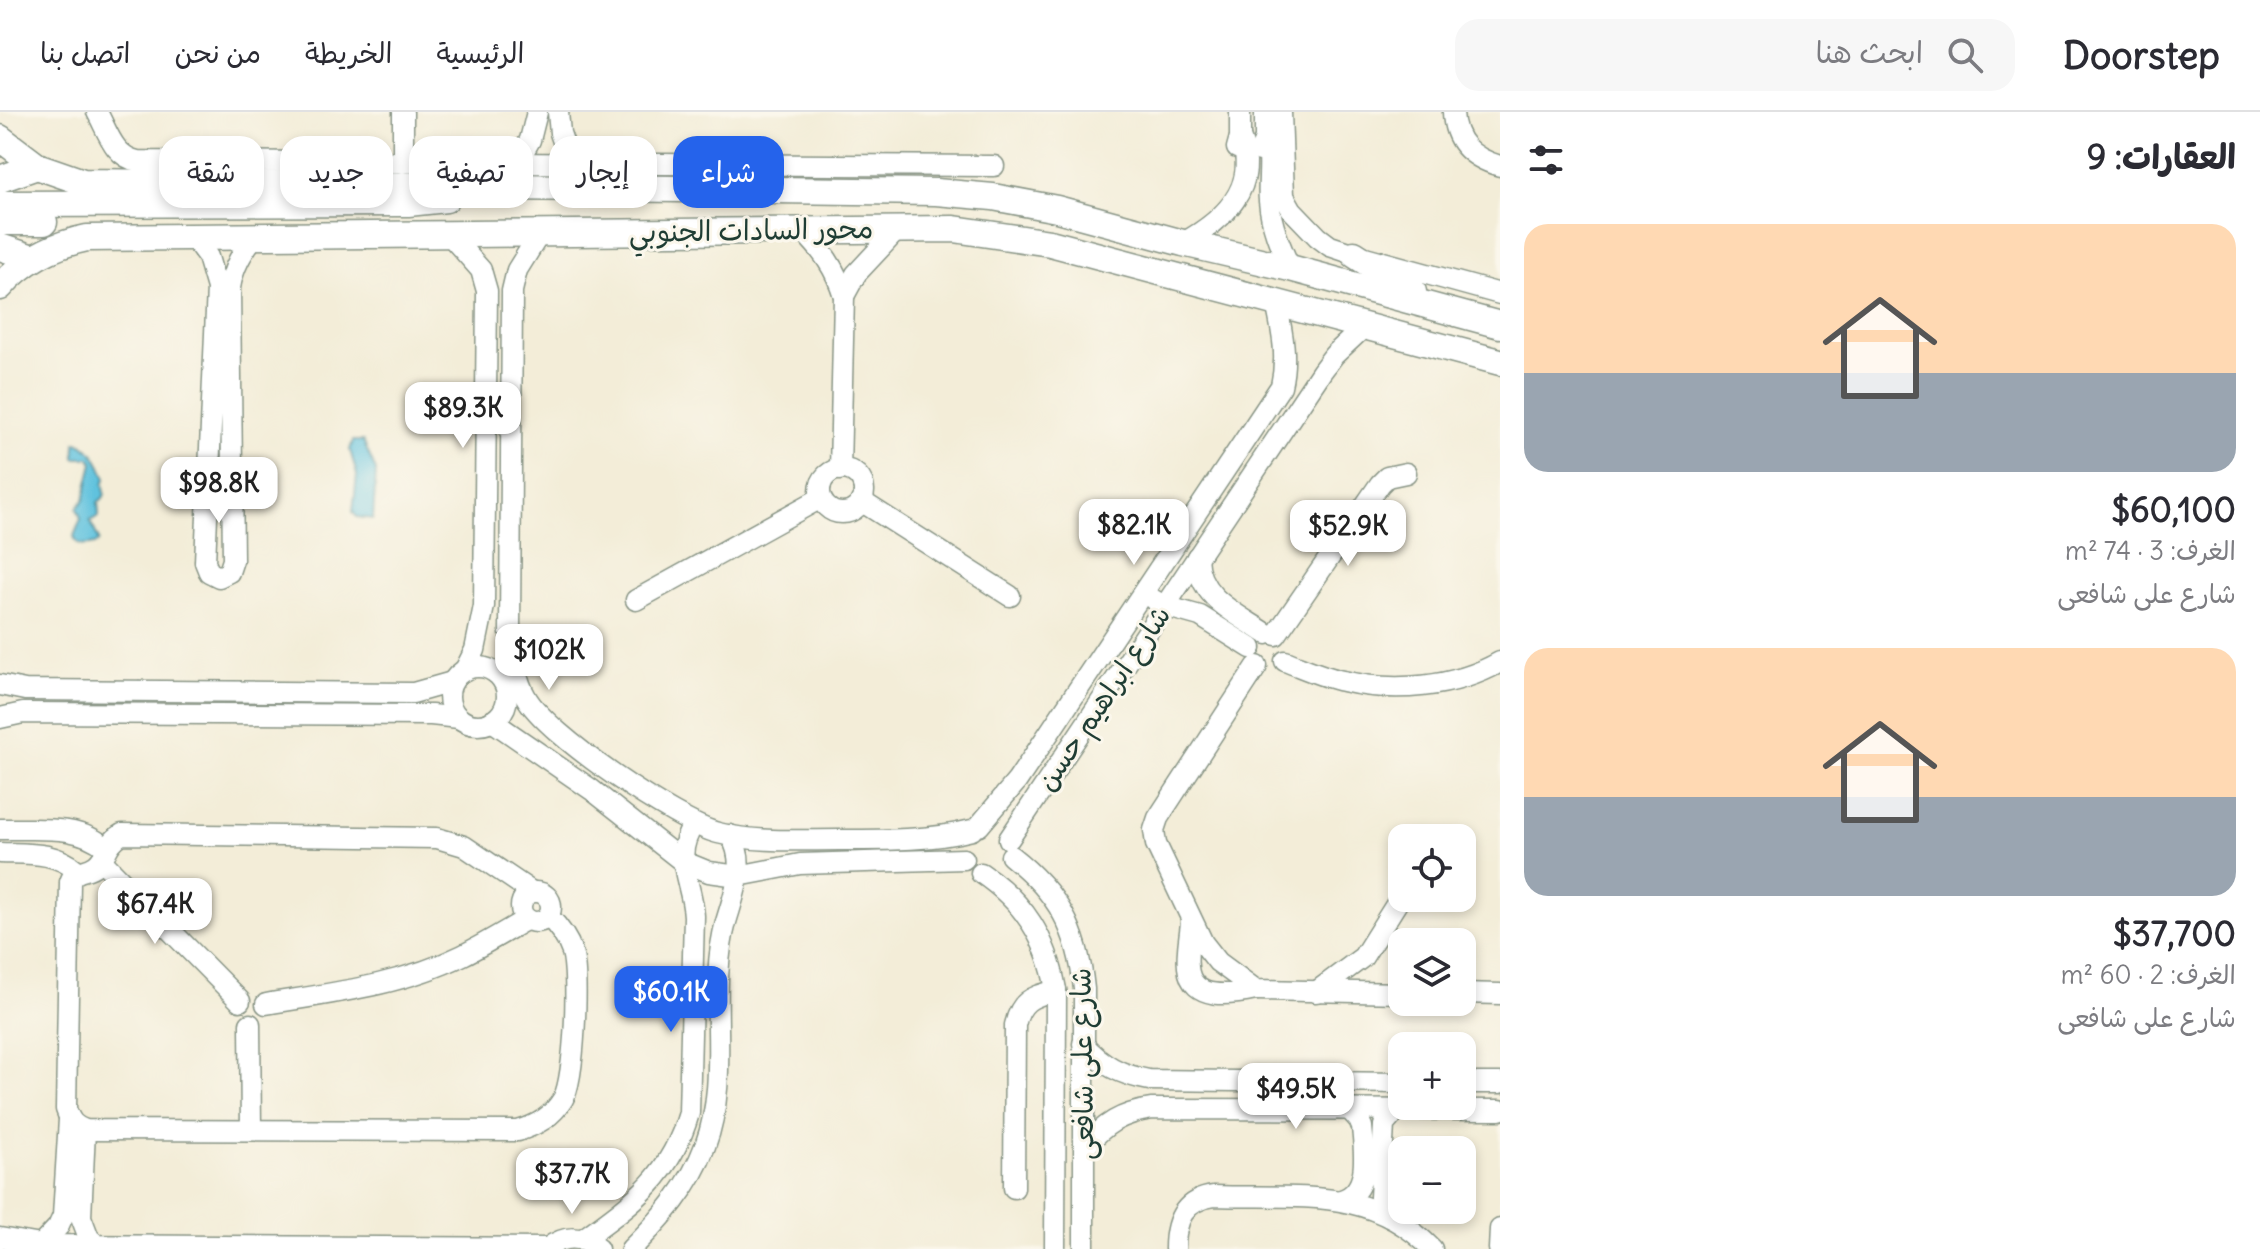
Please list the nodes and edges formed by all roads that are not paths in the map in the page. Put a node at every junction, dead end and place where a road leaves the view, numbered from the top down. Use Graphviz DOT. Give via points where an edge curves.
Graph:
graph roads {
  1 [pos="97,112"];
  2 [pos="403,112"];
  3 [pos="537,112"];
  4 [pos="558,112"];
  5 [pos="1231,112"];
  6 [pos="1453,112"];
  7 [pos="1271,125"];
  8 [pos="1240,127"];
  9 [pos="531,136"];
  10 [pos="561,136"];
  11 [pos="0,138"];
  12 [pos="403,163"];
  13 [pos="409,163"];
  14 [pos="657,164"];
  15 [pos="37,166"];
  16 [pos="994,166"];
  17 [pos="1500,166"];
  18 [pos="0,179"];
  19 [pos="409,185"];
  20 [pos="533,187"];
  21 [pos="409,203"];
  22 [pos="0,204"];
  23 [pos="0,222"];
  24 [pos="899,228"];
  25 [pos="801,229"];
  26 [pos="540,233"];
  27 [pos="449,234"];
  28 [pos="254,236"];
  29 [pos="193,237"];
  30 [pos="1183,243"];
  31 [pos="0,247"];
  32 [pos="1354,254"];
  33 [pos="33,258"];
  34 [pos="1290,268"];
  35 [pos="0,287"];
  36 [pos="1500,294"];
  37 [pos="844,296"];
  38 [pos="1276,302"];
  39 [pos="1436,307"];
  40 [pos="1500,325"];
  41 [pos="1365,326"];
  42 [pos="223,347"];
  43 [pos="1500,362"];
  44 [pos="840,470"];
  45 [pos="1406,473"];
  46 [pos="821,498"];
  47 [pos="861,501"];
  48 [pos="1197,557"];
  49 [pos="1143,594"];
  50 [pos="1010,596"];
  51 [pos="636,600"];
  52 [pos="1164,606"];
  53 [pos="1271,635"];
  54 [pos="1254,657"];
  55 [pos="1285,661"];
  56 [pos="1500,662"];
  57 [pos="458,676"];
  58 [pos="511,682"];
  59 [pos="0,685"];
  60 [pos="177,693"];
  61 [pos="176,715"];
  62 [pos="0,718"];
  63 [pos="459,718"];
  64 [pos="492,721"];
  65 [pos="694,824"];
  66 [pos="976,828"];
  67 [pos="0,829"];
  68 [pos="730,835"];
  69 [pos="1010,847"];
  70 [pos="0,853"];
  71 [pos="104,854"];
  72 [pos="964,859"];
  73 [pos="682,861"];
  74 [pos="78,871"];
  75 [pos="981,873"];
  76 [pos="738,876"];
  77 [pos="1391,912"];
  78 [pos="538,917"];
  79 [pos="1191,922"];
  80 [pos="1363,957"];
  81 [pos="1388,988"];
  82 [pos="1056,990"];
  83 [pos="1256,990"];
  84 [pos="1316,992"];
  85 [pos="1388,992"];
  86 [pos="1476,993"];
  87 [pos="1500,994"];
  88 [pos="240,1001"];
  89 [pos="266,1004"];
  90 [pos="250,1024"];
  91 [pos="1083,1044"];
  92 [pos="1319,1083"];
  93 [pos="1388,1083"];
  94 [pos="1476,1083"];
  95 [pos="1500,1083"];
  96 [pos="1318,1109"];
  97 [pos="1349,1109"];
  98 [pos="1388,1109"];
  99 [pos="1476,1110"];
  100 [pos="1500,1110"];
  101 [pos="1388,1120"];
  102 [pos="77,1124"];
  103 [pos="251,1130"];
  104 [pos="1085,1148"];
  105 [pos="1014,1188"];
  106 [pos="1341,1200"];
  107 [pos="1384,1213"];
  108 [pos="1500,1229"];
  109 [pos="0,1238"];
  110 [pos="591,1244"];
  111 [pos="41,1245"];
  112 [pos="98,1246"];
  113 [pos="547,1248"];
  114 [pos="631,1249"];
  115 [pos="1055,1249"];
  116 [pos="1084,1249"];
  117 [pos="1175,1249"];
  118 [pos="1432,1249"];
  119 [pos="1499,1249"];
  1 -- 12 [label="street" via="127,159"];
  2 -- 12 [label="street"];
  3 -- 9 [label="street"];
  4 -- 10 [label="street"];
  5 -- 8 [label="street"];
  6 -- 17 [label="street" via="1459,139 1468,151"];
  7 -- 8 [label="street"];
  7 -- 32 [label="street" via="1284,196 1292,210 1330,246"];
  7 -- 34 [label="street" via="1260,149 1260,203 1266,226"];
  8 -- 30 [label="street" via="1233,183 1213,222"];
  11 -- 15 [label="main road, محور السادات الجنوبي"];
  12 -- 13 [label="street"];
  14 -- 16 [label="street"];
  15 -- 18 [label="main road"];
  15 -- 19 [label="main road, محور السادات الجنوبي" via="83,182"];
  20 -- 30 [label="main road, محور السادات الجنوبي" via="964,194 1047,207"];
  21 -- 22 [label="main road"];
  23 -- 27 [label="main road" via="383,219"];
  24 -- 25 [label="main road, محور السادات الجنوبي"];
  24 -- 37 [label="street" via="856,274"];
  24 -- 38 [label="main road, محور السادات الجنوبي" via="1039,240"];
  25 -- 26 [label="main road, محور السادات الجنوبي"];
  25 -- 37 [label="street" via="826,255"];
  26 -- 27 [label="main road, محور السادات الجنوبي"];
  26 -- 58 [label="street" via="517,270 512,291"];
  27 -- 28 [label="main road, محور السادات الجنوبي"];
  27 -- 57 [label="street" via="481,270 487,291 484,606 475,650"];
  28 -- 29 [label="main road, محور السادات الجنوبي"];
  28 -- 42 [label="street" via="232,272"];
  29 -- 33 [label="main road, محور السادات الجنوبي" via="87,238"];
  29 -- 42 [label="street" via="215,272"];
  30 -- 34 [label="main road, محور السادات الجنوبي"];
  31 -- 33 [label="main road"];
  32 -- 36 [label="street"];
  32 -- 39 [label="main road"];
  33 -- 35 [label="main road, محور السادات الجنوبي"];
  34 -- 39 [label="main road, محور السادات الجنوبي"];
  37 -- 44 [label="street"];
  38 -- 41 [label="main road, محور السادات الجنوبي"];
  38 -- 49 [label="street, شارع ابراهيم حسن" via="1285,346 1281,386"];
  39 -- 40 [label="main road, محور السادات الجنوبي"];
  41 -- 43 [label="main road, محور السادات الجنوبي"];
  41 -- 48 [label="street, شارع ابراهيم حسن" via="1322,371"];
  42 -- 42 [label="street" via="233,553 232,568 219,577 206,568 206,553"];
  44 -- 46 [label="street" via="824,479"];
  44 -- 47 [label="street" via="859,479"];
  45 -- 53 [label="street" via="1380,484"];
  46 -- 47 [label="street" via="829,509 843,513"];
  46 -- 51 [label="street"];
  47 -- 50 [label="street"];
  48 -- 52 [label="street, شارع ابراهيم حسن"];
  48 -- 53 [label="street" via="1201,583 1212,597"];
  49 -- 52 [label="street"];
  49 -- 66 [label="street, شارع ابراهيم حسن" via="1017,781"];
  52 -- 54 [label="street" via="1200,616"];
  52 -- 69 [label="street, شارع ابراهيم حسن"];
  53 -- 54 [label="street" via="1259,636"];
  53 -- 55 [label="street" via="1287,649"];
  54 -- 55 [label="street" via="1272,670"];
  54 -- 79 [label="street" via="1154,830"];
  55 -- 56 [label="street" via="1342,681 1380,687 1456,679"];
  57 -- 58 [label="street" via="474,667"];
  57 -- 60 [label="street" via="413,693"];
  57 -- 63 [label="street" via="449,701"];
  58 -- 64 [label="street" via="504,709"];
  58 -- 65 [label="street" via="547,724"];
  59 -- 60 [label="street"];
  60 -- 61 [label="street"];
  61 -- 62 [label="street" via="23,713"];
  61 -- 63 [label="street"];
  63 -- 64 [label="street" via="475,725"];
  64 -- 73 [label="street"];
  65 -- 68 [label="street"];
  65 -- 73 [label="street"];
  66 -- 68 [label="street" via="922,839 760,840"];
  66 -- 69 [label="street" via="996,827"];
  66 -- 72 [label="street" via="963,843"];
  67 -- 71 [label="street" via="84,833 97,839"];
  68 -- 76 [label="street" via="739,857"];
  69 -- 75 [label="street" via="1007,865"];
  69 -- 91 [label="street, شارع على شافعى" via="1049,891 1074,937 1084,989"];
  70 -- 74 [label="street" via="54,856"];
  71 -- 74 [label="street" via="95,866"];
  71 -- 78 [label="street" via="122,834 132,832 428,837 464,846 532,892 544,894 551,904"];
  71 -- 88 [label="street"];
  72 -- 75 [label="street"];
  72 -- 76 [label="street" via="800,864"];
  73 -- 76 [label="street"];
  73 -- 110 [label="street" via="694,916 689,1113 676,1149 654,1181"];
  74 -- 102 [label="street" via="70,882 66,1109"];
  75 -- 82 [label="street, شارع على شافعى" via="1033,922"];
  76 -- 114 [label="street" via="719,972 718,1076 706,1145 672,1206"];
  77 -- 80 [label="street"];
  78 -- 89 [label="street" via="418,972"];
  78 -- 103 [label="street" via="566,939 575,968 571,1079 553,1113 537,1125 518,1131"];
  79 -- 83 [label="street" via="1218,962"];
  79 -- 83 [label="street" via="1188,968 1199,987 1220,996"];
  80 -- 81 [label="street" via="1369,977"];
  80 -- 84 [label="street"];
  82 -- 105 [label="street" via="1024,1003 1015,1025"];
  82 -- 115 [label="street, شارع على شافعى"];
  83 -- 84 [label="street"];
  84 -- 85 [label="street"];
  86 -- 87 [label="street"];
  88 -- 89 [label="street" via="254,995"];
  88 -- 90 [label="street" via="238,1012"];
  89 -- 90 [label="street" via="264,1019"];
  90 -- 103 [label="street"];
  91 -- 92 [label="street" via="1130,1077"];
  91 -- 104 [label="street, شارع على شافعى"];
  92 -- 93 [label="street"];
  92 -- 96 [label="street"];
  94 -- 95 [label="street"];
  96 -- 97 [label="street"];
  96 -- 104 [label="street" via="1132,1112 1097,1132"];
  97 -- 98 [label="street"];
  97 -- 106 [label="street" via="1362,1127 1363,1180 1355,1194"];
  99 -- 100 [label="street"];
  101 -- 107 [label="street" via="1380,1197"];
  102 -- 103 [label="street"];
  102 -- 111 [label="street" via="63,1216"];
  102 -- 112 [label="street" via="81,1217"];
  104 -- 116 [label="street, شارع على شافعى"];
  106 -- 107 [label="street"];
  106 -- 117 [label="street" via="1204,1198 1180,1216"];
  107 -- 118 [label="street"];
  108 -- 119 [label="street"];
  109 -- 111 [label="street"];
  110 -- 113 [label="street" via="571,1238"];
  111 -- 112 [label="street"];
  112 -- 113 [label="street"];
}
